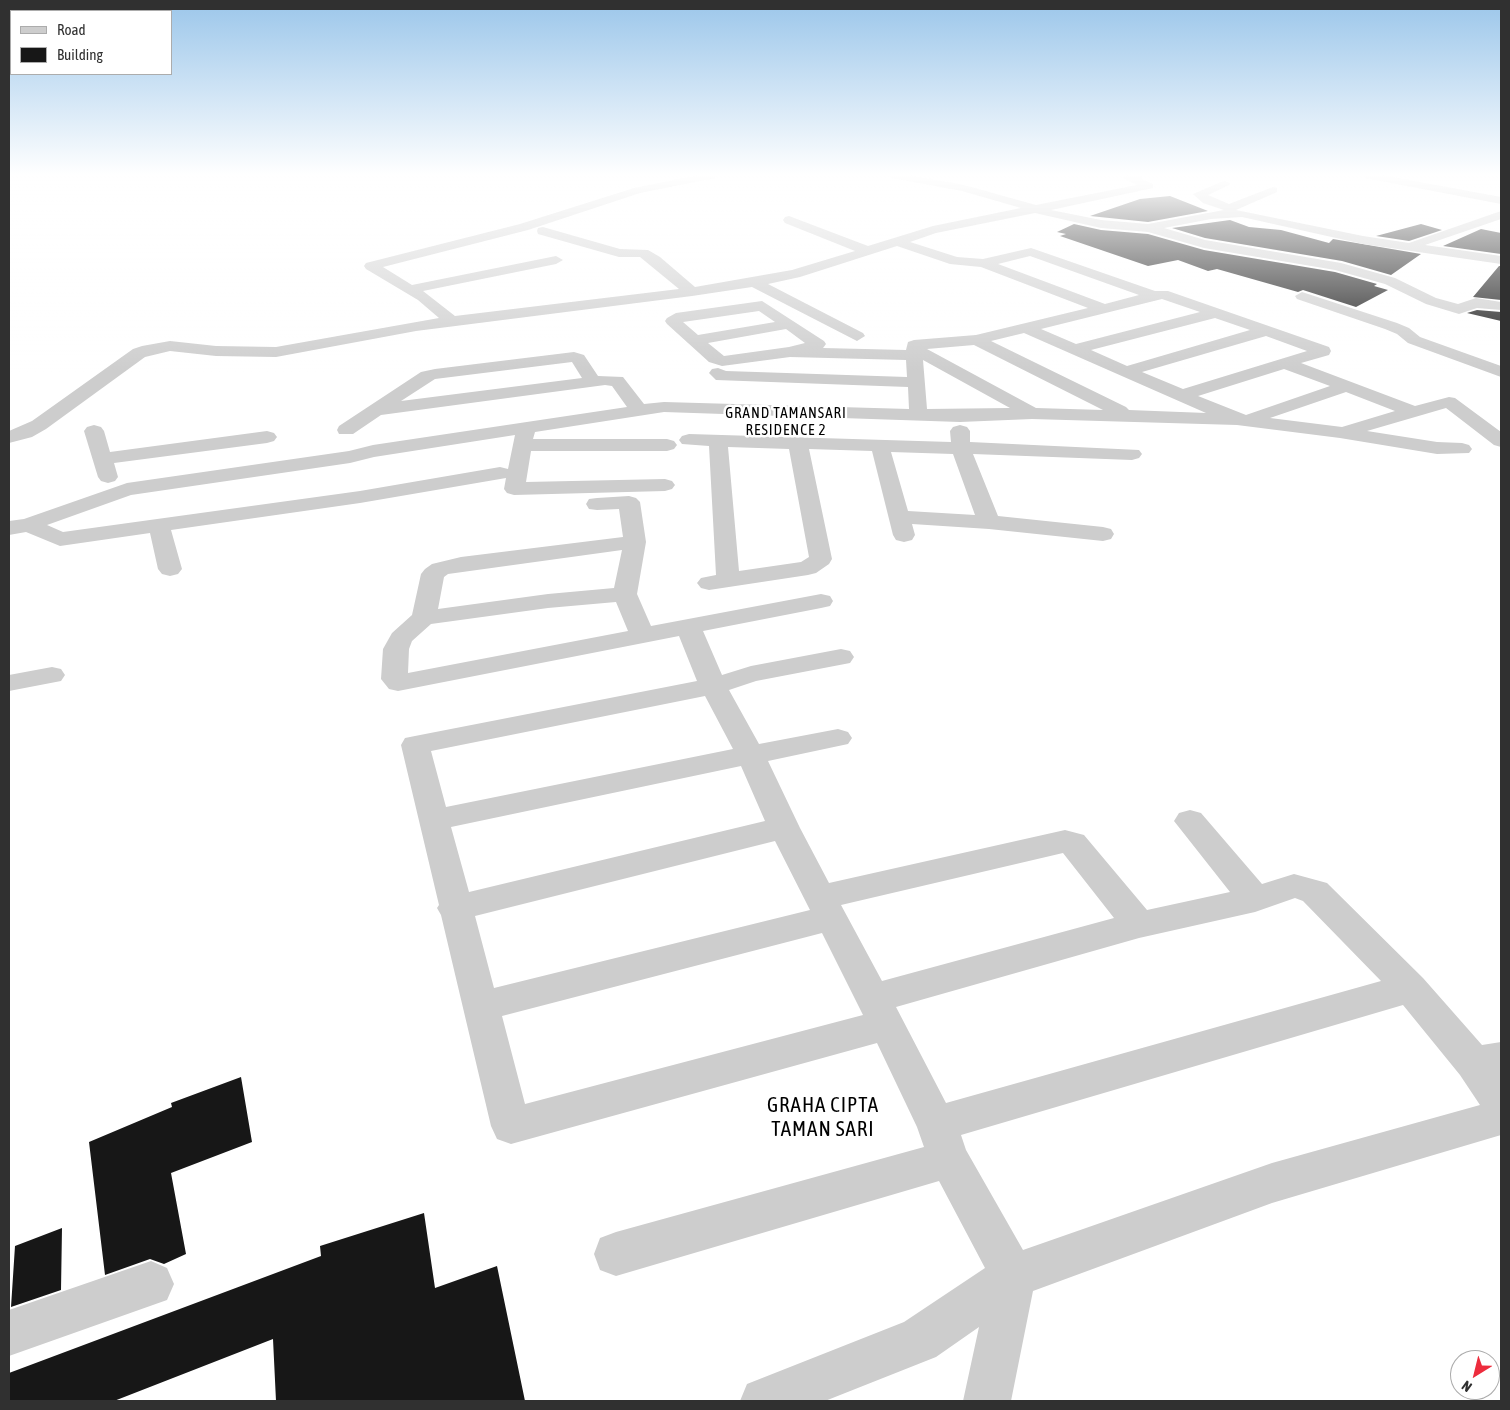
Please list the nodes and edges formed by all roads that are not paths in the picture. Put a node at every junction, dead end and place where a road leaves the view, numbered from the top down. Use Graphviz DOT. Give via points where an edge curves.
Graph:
graph roads {
  1 [pos="472,241"];
  2 [pos="577,241"];
  3 [pos="842,241"];
  4 [pos="902,241"];
  5 [pos="1194,241"];
  6 [pos="1369,241"];
  7 [pos="1426,241"];
  8 [pos="898,242"];
  9 [pos="1411,246"];
  10 [pos="868,251"];
  11 [pos="619,253"];
  12 [pos="556,260"];
  13 [pos="595,260"];
  14 [pos="1501,260"];
  15 [pos="982,263"];
  16 [pos="754,282"];
  17 [pos="412,289"];
  18 [pos="692,292"];
  19 [pos="1154,296"];
  20 [pos="1302,296"];
  21 [pos="1501,306"];
  22 [pos="1102,308"];
  23 [pos="1216,313"];
  24 [pos="451,321"];
  25 [pos="788,324"];
  26 [pos="1028,329"];
  27 [pos="1266,331"];
  28 [pos="856,336"];
  29 [pos="696,340"];
  30 [pos="976,340"];
  31 [pos="1076,349"];
  32 [pos="790,352"];
  33 [pos="913,352"];
  34 [pos="722,361"];
  35 [pos="1285,363"];
  36 [pos="1127,371"];
  37 [pos="1501,372"];
  38 [pos="593,381"];
  39 [pos="915,382"];
  40 [pos="1347,386"];
  41 [pos="1182,395"];
  42 [pos="377,410"];
  43 [pos="639,410"];
  44 [pos="1032,413"];
  45 [pos="918,414"];
  46 [pos="1406,414"];
  47 [pos="1128,415"];
  48 [pos="960,416"];
  49 [pos="1242,419"];
  50 [pos="346,430"];
  51 [pos="94,431"];
  52 [pos="1340,432"];
  53 [pos="524,436"];
  54 [pos="9,437"];
  55 [pos="267,437"];
  56 [pos="689,440"];
  57 [pos="718,440"];
  58 [pos="1501,441"];
  59 [pos="798,443"];
  60 [pos="667,445"];
  61 [pos="880,446"];
  62 [pos="961,448"];
  63 [pos="1437,448"];
  64 [pos="1462,449"];
  65 [pos="103,459"];
  66 [pos="500,473"];
  67 [pos="1134,476"];
  68 [pos="355,477"];
  69 [pos="665,486"];
  70 [pos="112,493"];
  71 [pos="556,507"];
  72 [pos="988,522"];
  73 [pos="160,525"];
  74 [pos="18,526"];
  75 [pos="1103,534"];
  76 [pos="635,542"];
  77 [pos="170,569"];
  78 [pos="625,594"];
  79 [pos="821,601"];
  80 [pos="424,618"];
  81 [pos="688,626"];
  82 [pos="642,635"];
  83 [pos="841,657"];
  84 [pos="52,675"];
  85 [pos="9,682"];
  86 [pos="713,686"];
  87 [pos="838,738"];
  88 [pos="750,754"];
  89 [pos="434,820"];
  90 [pos="1190,821"];
  91 [pos="784,828"];
  92 [pos="1255,898"];
  93 [pos="454,908"];
  94 [pos="825,908"];
  95 [pos="1139,925"];
  96 [pos="1410,988"];
  97 [pos="481,1006"];
  98 [pos="880,1011"];
  99 [pos="1488,1060"];
  100 [pos="1501,1103"];
  101 [pos="1501,1116"];
  102 [pos="943,1141"];
  103 [pos="616,1254"];
  104 [pos="1013,1276"];
  105 [pos="151,1284"];
  106 [pos="9,1332"];
  107 [pos="764,1401"];
  108 [pos="986,1401"];
  1 -- 17 [label="street" via="371,266"];
  2 -- 11 [label="street"];
  3 -- 10 [label="street"];
  4 -- 8 [label="street"];
  5 -- 21 [label="street" via="1336,266 1390,281 1431,301 1459,309 1476,303"];
  6 -- 9 [label="street"];
  7 -- 9 [label="street"];
  8 -- 10 [label="street"];
  8 -- 15 [label="street" via="955,261"];
  9 -- 14 [label="street"];
  10 -- 16 [label="street" via="796,274"];
  11 -- 13 [label="street"];
  11 -- 18 [label="street" via="633,251 651,257"];
  12 -- 17 [label="street"];
  15 -- 19 [label="street" via="1031,252"];
  15 -- 22 [label="street"];
  16 -- 18 [label="street"];
  16 -- 28 [label="street"];
  17 -- 24 [label="street"];
  18 -- 24 [label="street"];
  19 -- 22 [label="street"];
  19 -- 23 [label="street" via="1163,294"];
  20 -- 37 [label="street" via="1391,326 1414,340"];
  22 -- 26 [label="street"];
  23 -- 27 [label="street"];
  23 -- 31 [label="street"];
  24 -- 54 [label="street" via="276,352 216,352 170,346 148,349 39,425"];
  25 -- 29 [label="street"];
  25 -- 29 [label="street" via="762,306 674,319"];
  25 -- 32 [label="street" via="818,344"];
  26 -- 30 [label="street"];
  26 -- 31 [label="street"];
  27 -- 35 [label="street" via="1323,351"];
  27 -- 36 [label="street"];
  29 -- 34 [label="street"];
  30 -- 33 [label="street" via="921,343 914,345"];
  30 -- 47 [label="street"];
  31 -- 36 [label="street"];
  32 -- 33 [label="street"];
  32 -- 34 [label="street"];
  33 -- 39 [label="street"];
  33 -- 44 [label="street"];
  34 -- 39 [label="street" via="718,373 722,376"];
  35 -- 40 [label="street"];
  35 -- 41 [label="street"];
  36 -- 41 [label="street"];
  38 -- 42 [label="street"];
  38 -- 42 [label="street" via="574,357 435,374 427,376"];
  38 -- 43 [label="street" via="617,381"];
  39 -- 45 [label="street"];
  40 -- 46 [label="street"];
  40 -- 49 [label="street"];
  41 -- 49 [label="street"];
  42 -- 50 [label="street"];
  43 -- 45 [label="street" via="664,406"];
  43 -- 53 [label="street"];
  44 -- 47 [label="street"];
  44 -- 48 [label="street"];
  45 -- 48 [label="street"];
  46 -- 52 [label="street"];
  46 -- 58 [label="street" via="1449,402"];
  46 -- 63 [label="street"];
  47 -- 49 [label="street"];
  48 -- 62 [label="street"];
  49 -- 52 [label="street"];
  51 -- 65 [label="street"];
  52 -- 63 [label="street"];
  53 -- 60 [label="street"];
  53 -- 68 [label="street"];
  53 -- 69 [label="street" via="514,489"];
  55 -- 65 [label="street"];
  56 -- 57 [label="street"];
  57 -- 59 [label="street"];
  57 -- 59 [label="street" via="718,582 808,568 821,559"];
  59 -- 61 [label="street"];
  61 -- 62 [label="street"];
  61 -- 72 [label="street" via="902,526"];
  62 -- 67 [label="street" via="1132,448"];
  62 -- 72 [label="street"];
  63 -- 64 [label="street"];
  65 -- 70 [label="street"];
  66 -- 68 [label="street"];
  68 -- 70 [label="street" via="127,489"];
  68 -- 73 [label="street"];
  70 -- 74 [label="street"];
  71 -- 76 [label="street" via="629,502"];
  72 -- 75 [label="street"];
  73 -- 74 [label="street" via="60,539"];
  73 -- 77 [label="street"];
  76 -- 78 [label="street"];
  76 -- 80 [label="street" via="440,569 433,574"];
  78 -- 80 [label="street"];
  78 -- 82 [label="street"];
  79 -- 81 [label="street"];
  80 -- 82 [label="street" via="401,638 396,649 394,679 398,682"];
  81 -- 82 [label="street"];
  81 -- 86 [label="street"];
  83 -- 86 [label="street" via="751,674"];
  84 -- 85 [label="street"];
  86 -- 88 [label="street"];
  86 -- 89 [label="street" via="415,746"];
  87 -- 88 [label="street"];
  88 -- 89 [label="street"];
  88 -- 91 [label="street"];
  89 -- 93 [label="street"];
  90 -- 92 [label="street"];
  91 -- 93 [label="street"];
  91 -- 94 [label="street"];
  92 -- 95 [label="street"];
  92 -- 96 [label="street" via="1294,886 1315,892"];
  93 -- 97 [label="street"];
  94 -- 95 [label="street" via="1065,841 1073,843"];
  94 -- 97 [label="street"];
  94 -- 98 [label="street"];
  95 -- 98 [label="street"];
  96 -- 99 [label="street"];
  96 -- 102 [label="street"];
  97 -- 98 [label="street" via="511,1126"];
  98 -- 102 [label="street"];
  99 -- 100 [label="street"];
  101 -- 104 [label="street" via="1272,1183"];
  102 -- 103 [label="street"];
  102 -- 104 [label="street"];
  104 -- 107 [label="street" via="919,1340"];
  104 -- 108 [label="street"];
  105 -- 106 [label="street"];
}
